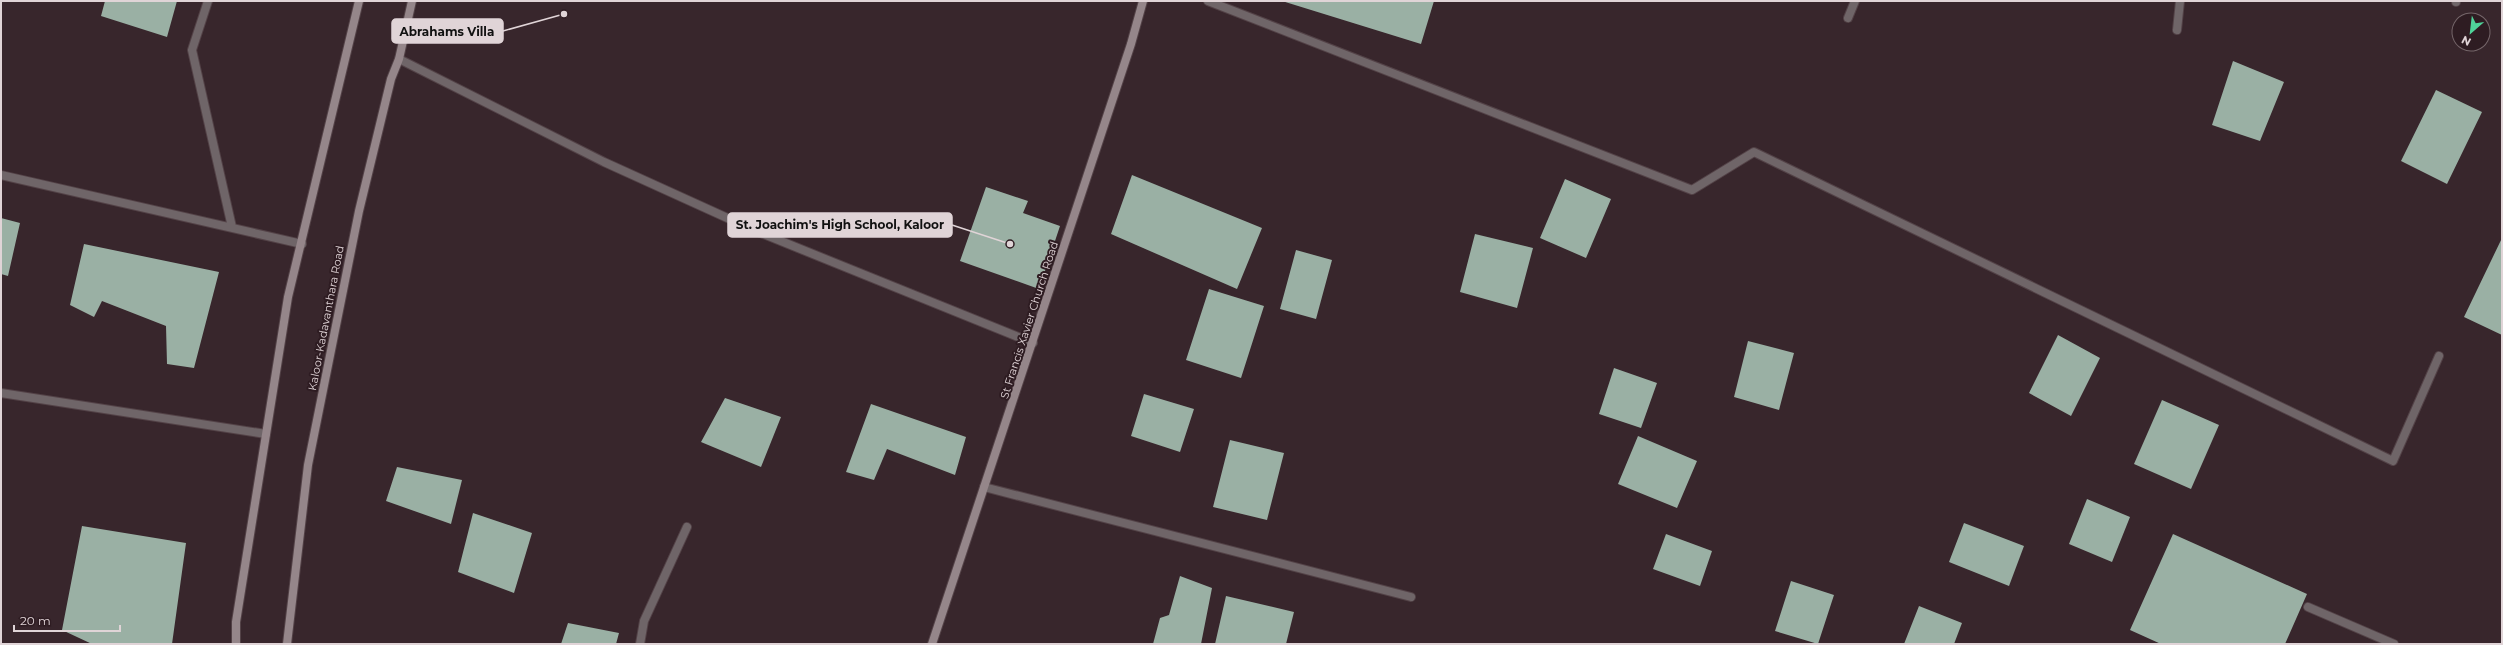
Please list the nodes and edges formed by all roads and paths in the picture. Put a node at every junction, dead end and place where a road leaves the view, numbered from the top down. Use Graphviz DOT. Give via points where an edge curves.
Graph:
graph roads {
  1 [pos="208,1"];
  2 [pos="360,1"];
  3 [pos="412,1"];
  4 [pos="1142,1"];
  5 [pos="1208,1"];
  6 [pos="1855,1"];
  7 [pos="2180,1"];
  8 [pos="1848,18"];
  9 [pos="2176,30"];
  10 [pos="399,59"];
  11 [pos="1,175"];
  12 [pos="232,227"];
  13 [pos="302,244"];
  14 [pos="1032,342"];
  15 [pos="2439,356"];
  16 [pos="1,393"];
  17 [pos="266,434"];
  18 [pos="984,487"];
  19 [pos="687,527"];
  20 [pos="1412,597"];
  21 [pos="2308,607"];
  22 [pos="236,644"];
  23 [pos="287,644"];
  24 [pos="640,644"];
  25 [pos="932,644"];
  26 [pos="2394,644"];
  1 -- 12 [label="street" via="192,50"];
  2 -- 13 [label="main road"];
  3 -- 10 [label="main road, Kaloor-Kadavanthara Road"];
  4 -- 14 [label="main road, St Francis Xavier Church Road" via="1132,44"];
  5 -- 15 [label="street" via="1692,190 1754,152 2393,462"];
  6 -- 8 [label="street"];
  7 -- 9 [label="street"];
  10 -- 14 [label="street" via="604,162 756,231"];
  10 -- 23 [label="main road, Kaloor-Kadavanthara Road" via="391,79 359,211 308,465"];
  11 -- 12 [label="street"];
  12 -- 13 [label="street"];
  13 -- 17 [label="main road" via="288,297"];
  14 -- 18 [label="main road, St Francis Xavier Church Road"];
  16 -- 17 [label="street"];
  17 -- 22 [label="main road" via="236,622"];
  18 -- 20 [label="street"];
  18 -- 25 [label="main road, St Francis Xavier Church Road"];
  19 -- 24 [label="street" via="644,621"];
  21 -- 26 [label="street"];
}
